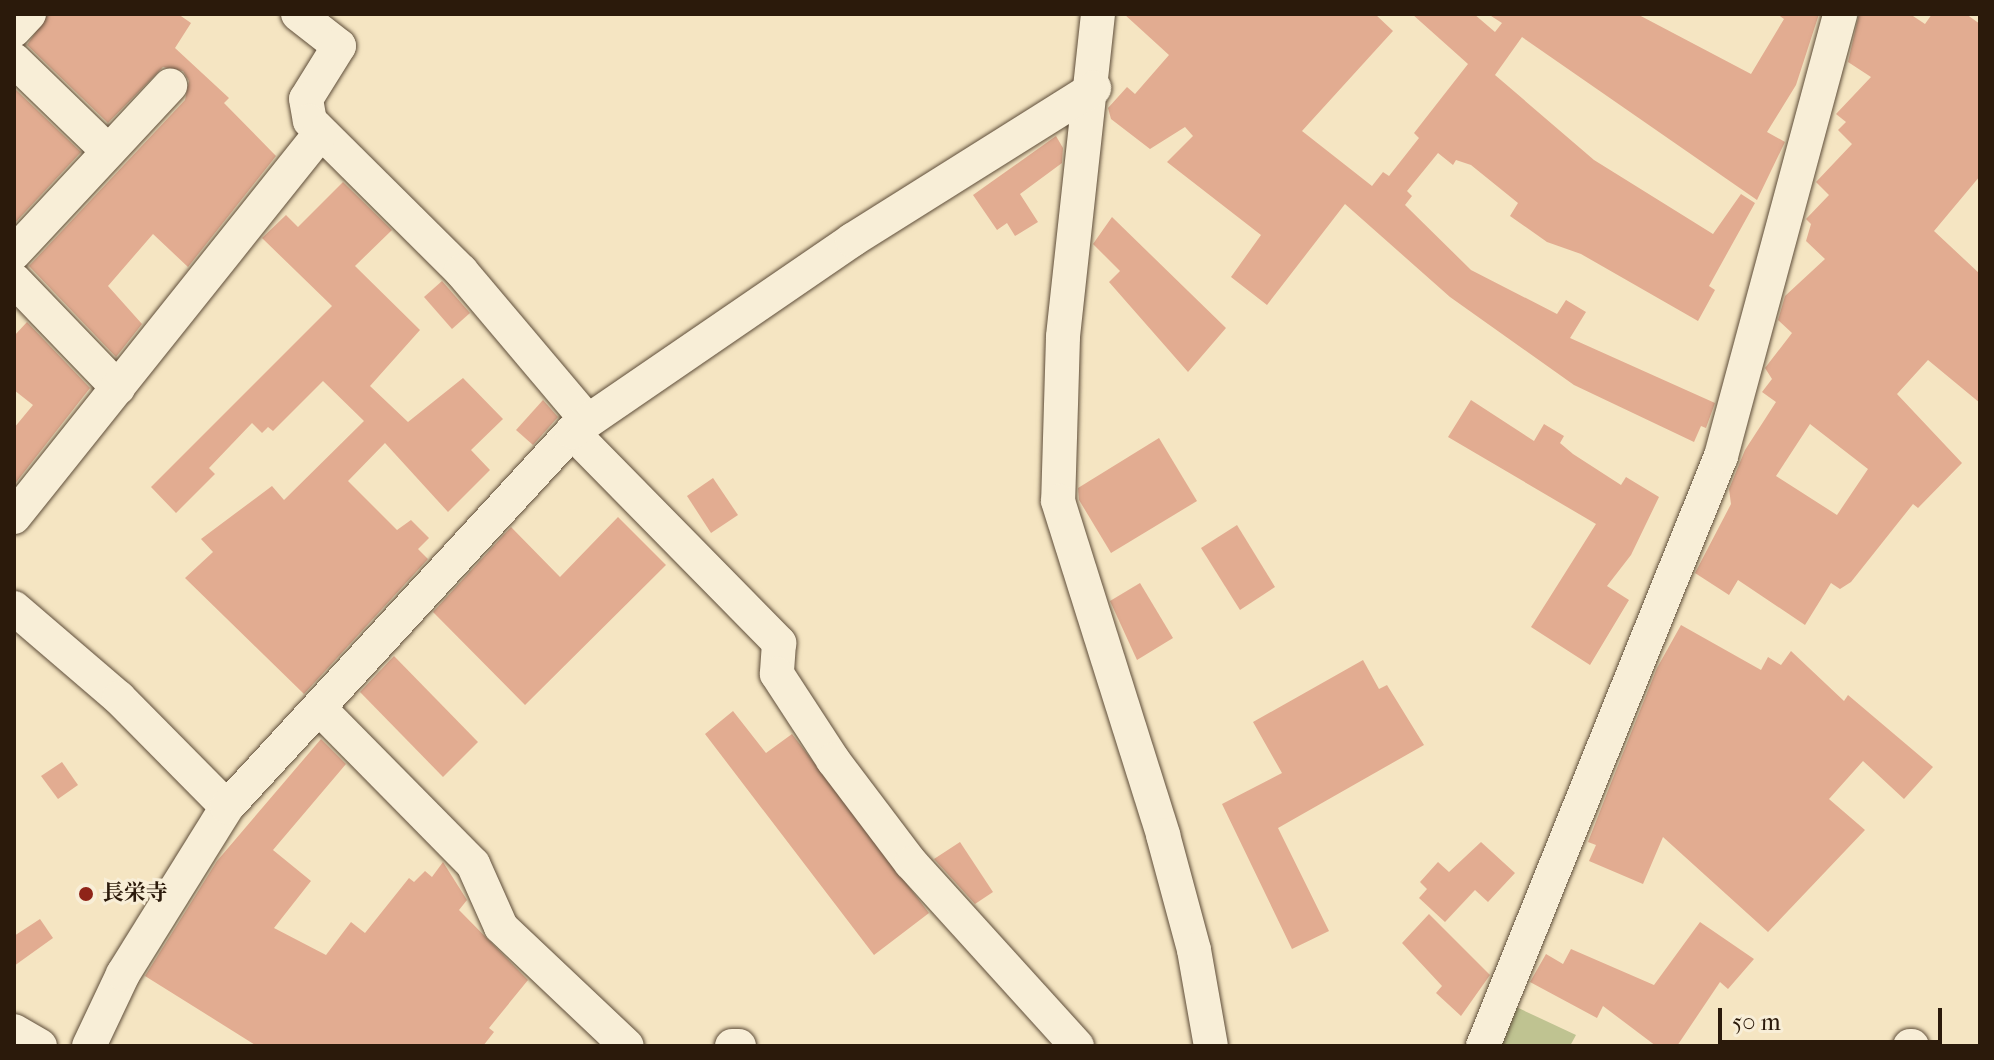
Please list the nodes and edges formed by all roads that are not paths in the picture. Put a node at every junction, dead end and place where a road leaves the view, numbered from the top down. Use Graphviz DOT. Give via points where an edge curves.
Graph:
graph roads {
  1 [pos="29,14"];
  2 [pos="298,14"];
  3 [pos="1098,14"];
  4 [pos="1840,14"];
  5 [pos="14,30"];
  6 [pos="14,60"];
  7 [pos="170,86"];
  8 [pos="1094,88"];
  9 [pos="320,133"];
  10 [pos="108,151"];
  11 [pos="14,253"];
  12 [pos="14,280"];
  13 [pos="118,388"];
  14 [pos="579,425"];
  15 [pos="14,517"];
  16 [pos="14,608"];
  17 [pos="319,708"];
  18 [pos="227,807"];
  19 [pos="14,1031"];
  20 [pos="40,1046"];
  21 [pos="89,1046"];
  22 [pos="627,1046"];
  23 [pos="732,1046"];
  24 [pos="739,1046"];
  25 [pos="1077,1046"];
  26 [pos="1211,1046"];
  27 [pos="1483,1046"];
  1 -- 5 [label="street"];
  2 -- 9 [label="street" via="339,46 306,99"];
  3 -- 8 [label="street"];
  4 -- 27 [label="street" via="1721,456 1655,606"];
  6 -- 10 [label="street"];
  7 -- 10 [label="street"];
  8 -- 14 [label="street"];
  8 -- 26 [label="street" via="1063,337 1058,501 1163,835 1194,950"];
  9 -- 13 [label="street"];
  9 -- 14 [label="street" via="461,271"];
  10 -- 11 [label="street"];
  12 -- 13 [label="street"];
  13 -- 15 [label="street"];
  14 -- 17 [label="street"];
  14 -- 25 [label="street" via="779,643 777,674 833,760 911,863"];
  16 -- 18 [label="street" via="119,698"];
  17 -- 18 [label="street"];
  17 -- 22 [label="street" via="473,864 501,927"];
  18 -- 21 [label="street" via="123,974"];
  19 -- 20 [label="street"];
  23 -- 24 [label="street"];
}
